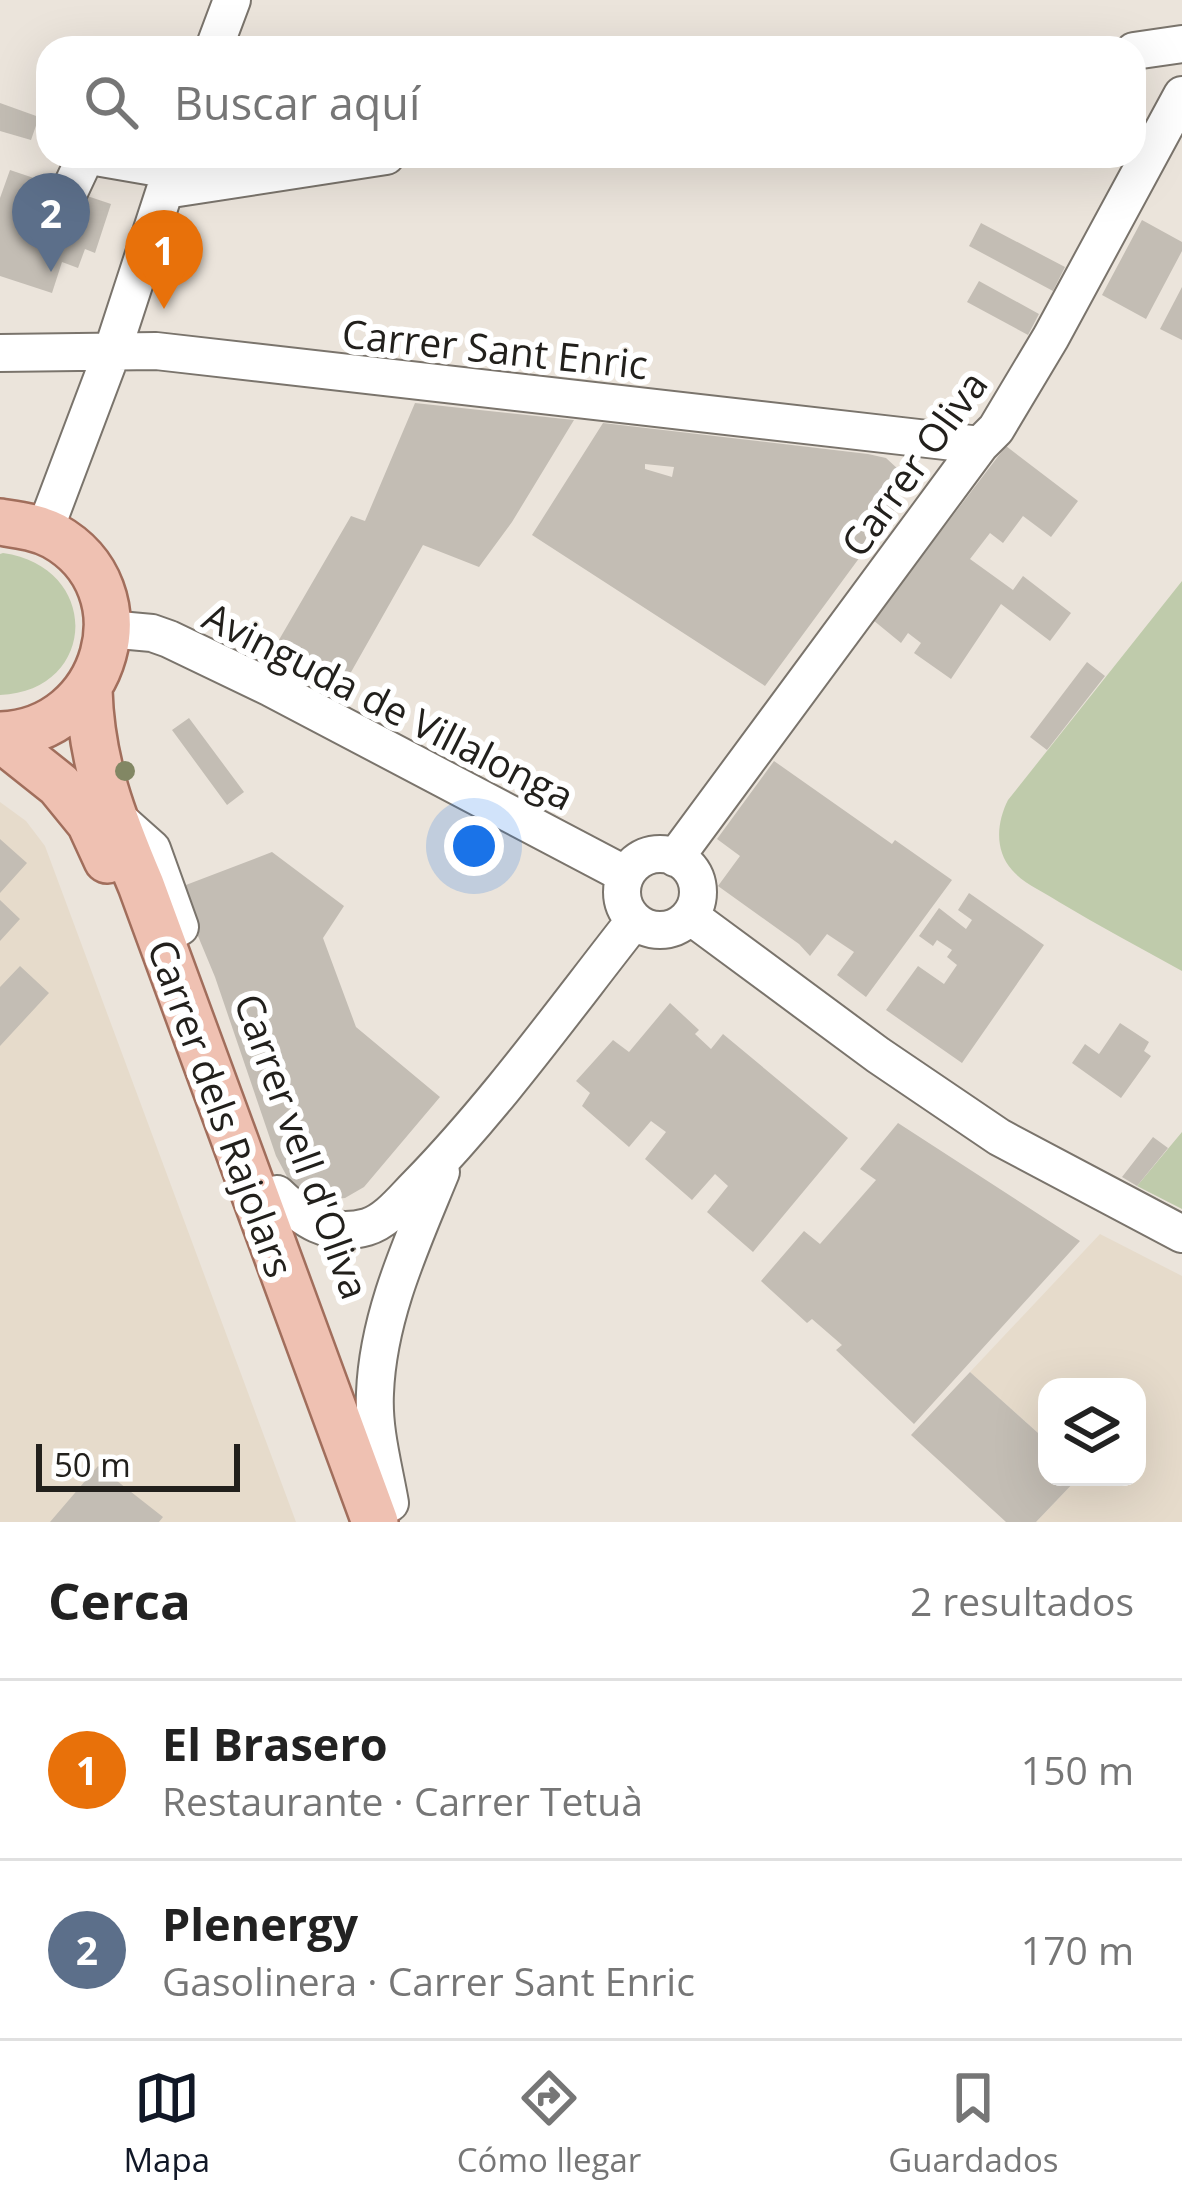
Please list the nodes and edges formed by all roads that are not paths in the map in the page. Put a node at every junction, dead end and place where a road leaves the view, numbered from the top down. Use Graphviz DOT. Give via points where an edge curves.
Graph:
graph roads {
  1 [pos="232,0"];
  2 [pos="218,36"];
  3 [pos="1182,44"];
  4 [pos="1146,49"];
  5 [pos="1182,94"];
  6 [pos="1146,161"];
  7 [pos="82,168"];
  8 [pos="224,168"];
  9 [pos="1142,168"];
  10 [pos="170,172"];
  11 [pos="70,190"];
  12 [pos="112,352"];
  13 [pos="0,353"];
  14 [pos="980,445"];
  15 [pos="22,527"];
  16 [pos="108,629"];
  17 [pos="89,690"];
  18 [pos="0,736"];
  19 [pos="110,812"];
  20 [pos="675,858"];
  21 [pos="626,875"];
  22 [pos="690,916"];
  23 [pos="634,921"];
  24 [pos="447,1157"];
  25 [pos="277,1194"];
  26 [pos="1182,1234"];
  27 [pos="379,1517"];
  1 -- 2 [label="street"];
  3 -- 4 [label="street"];
  5 -- 6 [label="street, Carrer Oliva"];
  7 -- 11 [label="street"];
  8 -- 10 [label="street"];
  9 -- 14 [label="street, Carrer Oliva" via="1051,337"];
  10 -- 12 [label="street"];
  12 -- 13 [label="street, Carrer Sant Enric"];
  12 -- 14 [label="street, Carrer Sant Enric"];
  12 -- 15 [label="street"];
  14 -- 20 [label="street, Carrer Oliva"];
  15 -- 16 [label="main road" via="74,551 93,575"];
  16 -- 17 [label="main road"];
  16 -- 21 [label="street, Avinguda de Villalonga" via="170,639"];
  17 -- 18 [label="main road" via="48,724"];
  17 -- 19 [label="main road, Carrer dels Rajolars"];
  18 -- 27 [label="main road, Carrer dels Rajolars" via="59,784 90,823"];
  19 -- 25 [label="street, Carrer vell d'Oliva" via="152,849"];
  19 -- 27 [label="main road, Carrer dels Rajolars"];
  20 -- 21 [label="street" via="654,854"];
  20 -- 22 [label="street" via="695,878"];
  21 -- 23 [label="street" via="622,897"];
  22 -- 23 [label="street" via="661,931"];
  22 -- 26 [label="street" via="957,1110"];
  23 -- 24 [label="street"];
  24 -- 25 [label="street" via="370,1226 317,1226"];
  24 -- 27 [label="street" via="402,1267 376,1371"];
  25 -- 27 [label="street, Carrer vell d'Oliva"];
}
